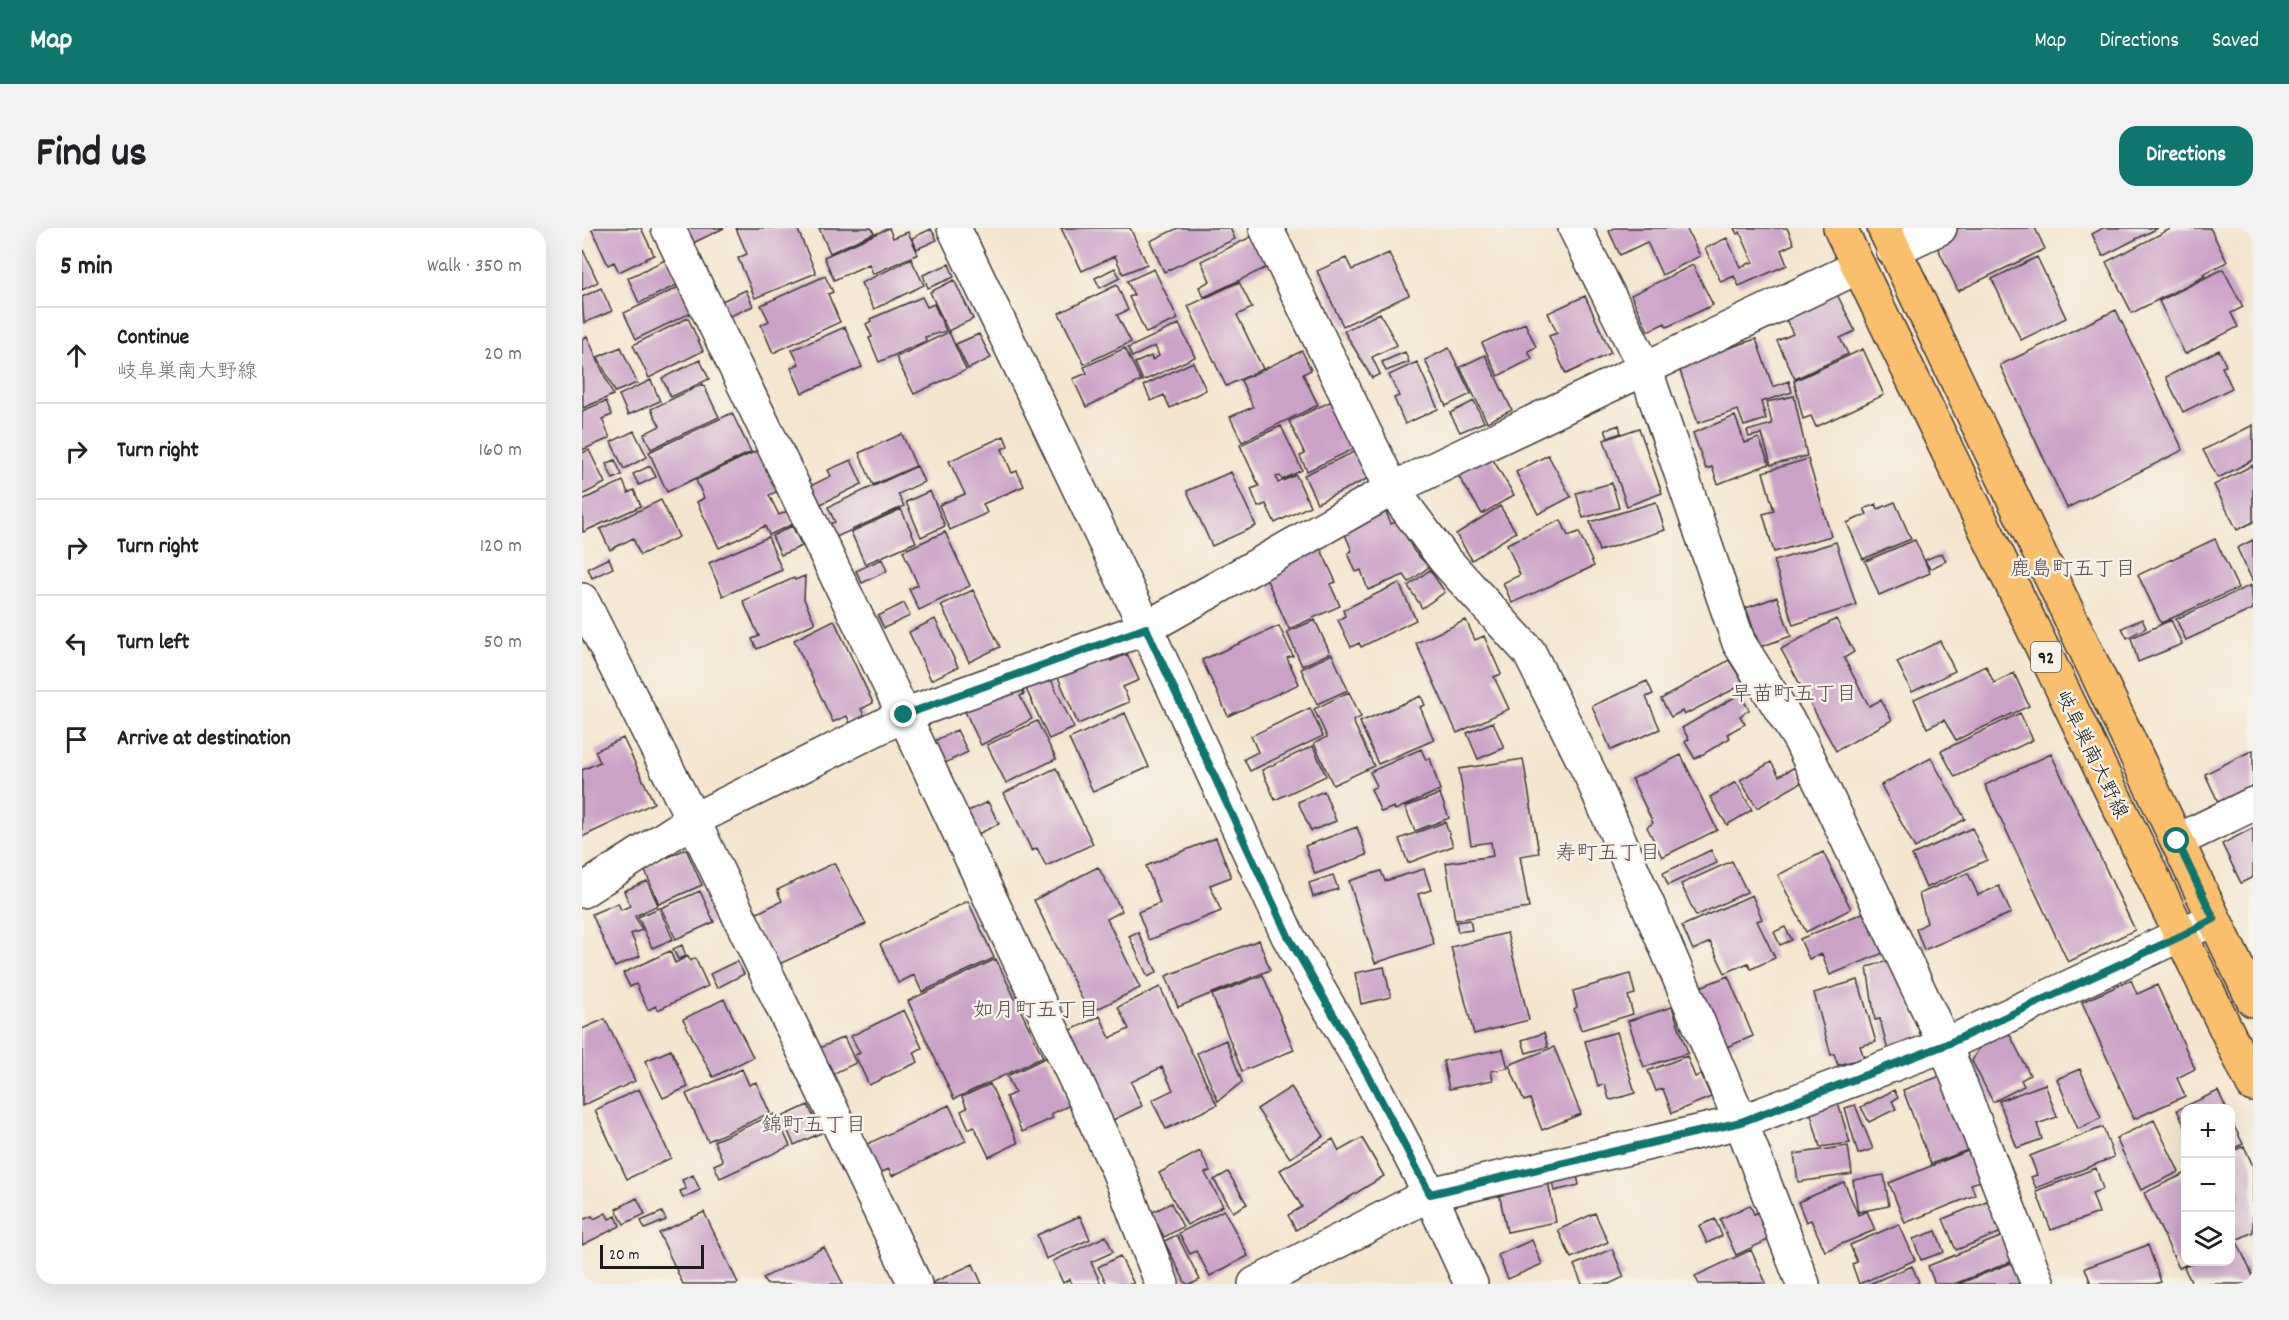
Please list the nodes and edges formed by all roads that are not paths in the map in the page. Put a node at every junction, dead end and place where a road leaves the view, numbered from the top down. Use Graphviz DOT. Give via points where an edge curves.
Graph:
graph roads {
  1 [pos="668,228"];
  2 [pos="954,228"];
  3 [pos="1266,228"];
  4 [pos="1575,228"];
  5 [pos="1840,228"];
  6 [pos="1940,228"];
  7 [pos="1888,239"];
  8 [pos="1858,267"];
  9 [pos="1644,368"];
  10 [pos="1392,489"];
  11 [pos="582,600"];
  12 [pos="1146,628"];
  13 [pos="904,715"];
  14 [pos="2253,804"];
  15 [pos="693,820"];
  16 [pos="2177,841"];
  17 [pos="582,891"];
  18 [pos="2214,919"];
  19 [pos="2181,936"];
  20 [pos="2253,1000"];
  21 [pos="1945,1045"];
  22 [pos="2253,1085"];
  23 [pos="1741,1122"];
  24 [pos="1430,1194"];
  25 [pos="915,1284"];
  26 [pos="1162,1284"];
  27 [pos="1255,1284"];
  28 [pos="1471,1284"];
  29 [pos="1803,1284"];
  30 [pos="2038,1284"];
  1 -- 13 [label="street"];
  2 -- 12 [label="street"];
  3 -- 10 [label="street"];
  4 -- 9 [label="street"];
  5 -- 8 [label="main road, 岐阜巣南大野線 / 92"];
  6 -- 7 [label="street"];
  7 -- 16 [label="main road, 岐阜巣南大野線 / 92"];
  8 -- 9 [label="street"];
  8 -- 19 [label="main road, 岐阜巣南大野線 / 92"];
  9 -- 10 [label="street"];
  9 -- 21 [label="street" via="1739,643 1800,740"];
  10 -- 12 [label="street"];
  10 -- 23 [label="street" via="1445,560 1529,652 1591,776"];
  11 -- 15 [label="street"];
  12 -- 13 [label="street"];
  12 -- 24 [label="street" via="1288,936 1368,1075"];
  13 -- 15 [label="street"];
  13 -- 26 [label="street" via="1118,1170"];
  14 -- 16 [label="street"];
  15 -- 17 [label="street"];
  15 -- 25 [label="street"];
  16 -- 18 [label="main road, 岐阜巣南大野線 / 92"];
  18 -- 19 [label="street"];
  18 -- 20 [label="main road, 岐阜巣南大野線 / 92"];
  19 -- 21 [label="street"];
  19 -- 22 [label="main road, 岐阜巣南大野線 / 92"];
  21 -- 23 [label="street"];
  21 -- 30 [label="street"];
  23 -- 24 [label="street"];
  23 -- 29 [label="street"];
  24 -- 27 [label="street"];
  24 -- 28 [label="street"];
}
